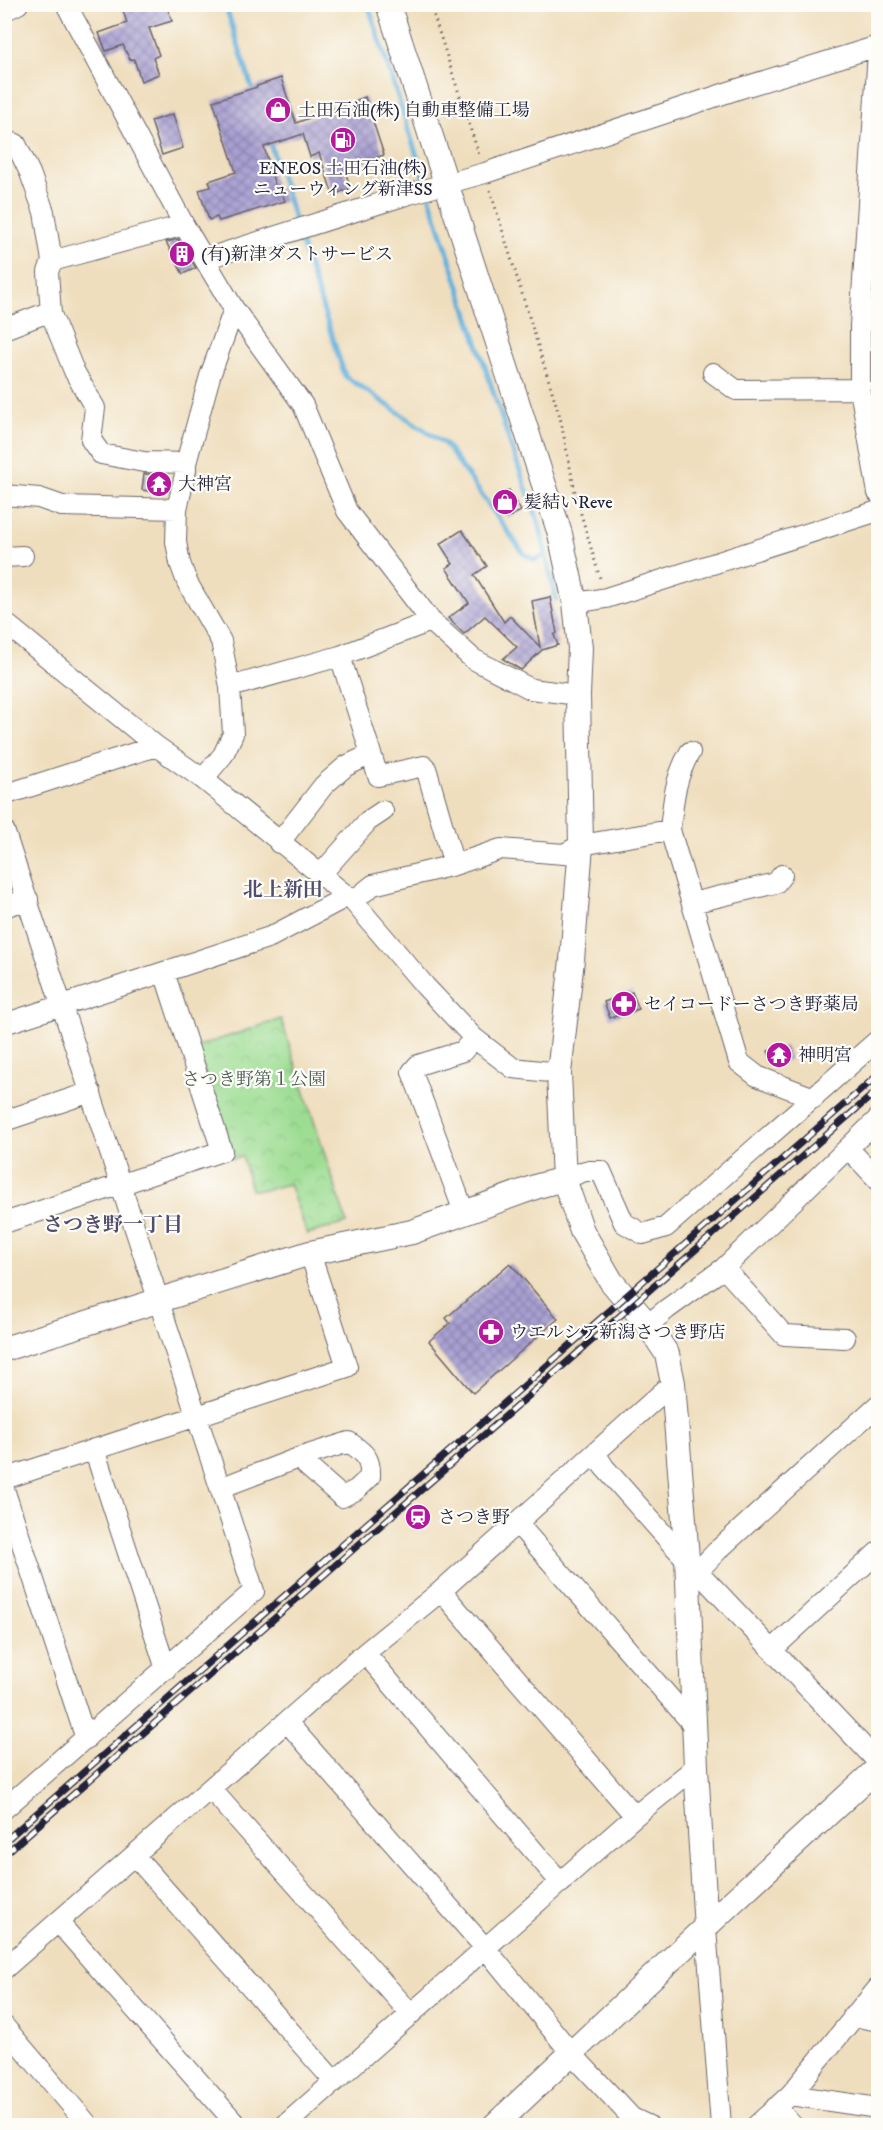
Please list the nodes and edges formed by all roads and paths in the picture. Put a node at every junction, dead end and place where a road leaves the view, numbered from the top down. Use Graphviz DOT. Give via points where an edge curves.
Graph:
graph roads {
  1 [pos="18,4"];
  2 [pos="66,4"];
  3 [pos="388,4"];
  4 [pos="430,4"];
  5 [pos="4,11"];
  6 [pos="879,46"];
  7 [pos="879,52"];
  8 [pos="4,140"];
  9 [pos="485,173"];
  10 [pos="446,185"];
  11 [pos="184,225"];
  12 [pos="205,259"];
  13 [pos="52,261"];
  14 [pos="234,309"];
  15 [pos="51,314"];
  16 [pos="4,329"];
  17 [pos="713,373"];
  18 [pos="860,389"];
  19 [pos="186,463"];
  20 [pos="879,493"];
  21 [pos="4,495"];
  22 [pos="177,509"];
  23 [pos="879,511"];
  24 [pos="606,598"];
  25 [pos="575,603"];
  26 [pos="431,621"];
  27 [pos="4,622"];
  28 [pos="340,656"];
  29 [pos="230,687"];
  30 [pos="578,695"];
  31 [pos="156,746"];
  32 [pos="690,752"];
  33 [pos="371,754"];
  34 [pos="203,779"];
  35 [pos="4,795"];
  36 [pos="383,811"];
  37 [pos="4,830"];
  38 [pos="670,830"];
  39 [pos="279,843"];
  40 [pos="581,845"];
  41 [pos="454,865"];
  42 [pos="321,874"];
  43 [pos="782,875"];
  44 [pos="350,898"];
  45 [pos="28,899"];
  46 [pos="692,903"];
  47 [pos="4,907"];
  48 [pos="164,972"];
  49 [pos="62,1005"];
  50 [pos="4,1024"];
  51 [pos="474,1038"];
  52 [pos="879,1040"];
  53 [pos="559,1073"];
  54 [pos="91,1092"];
  55 [pos="814,1098"];
  56 [pos="879,1119"];
  57 [pos="4,1121"];
  58 [pos="848,1148"];
  59 [pos="564,1179"];
  60 [pos="879,1180"];
  61 [pos="121,1184"];
  62 [pos="464,1212"];
  63 [pos="4,1223"];
  64 [pos="309,1253"];
  65 [pos="724,1268"];
  66 [pos="159,1300"];
  67 [pos="648,1325"];
  68 [pos="845,1338"];
  69 [pos="4,1349"];
  70 [pos="673,1383"];
  71 [pos="879,1405"];
  72 [pos="197,1416"];
  73 [pos="94,1449"];
  74 [pos="595,1453"];
  75 [pos="298,1458"];
  76 [pos="4,1479"];
  77 [pos="220,1488"];
  78 [pos="4,1489"];
  79 [pos="517,1523"];
  80 [pos="879,1552"];
  81 [pos="693,1564"];
  82 [pos="441,1591"];
  83 [pos="773,1649"];
  84 [pos="365,1653"];
  85 [pos="166,1669"];
  86 [pos="287,1722"];
  87 [pos="696,1728"];
  88 [pos="86,1739"];
  89 [pos="879,1762"];
  90 [pos="696,1767"];
  91 [pos="879,1768"];
  92 [pos="211,1789"];
  93 [pos="6,1802"];
  94 [pos="635,1816"];
  95 [pos="135,1856"];
  96 [pos="561,1882"];
  97 [pos="58,1922"];
  98 [pos="706,1928"];
  99 [pos="486,1948"];
  100 [pos="4,1969"];
  101 [pos="879,1988"];
  102 [pos="411,2014"];
  103 [pos="854,2016"];
  104 [pos="879,2021"];
  105 [pos="4,2026"];
  106 [pos="572,2054"];
  107 [pos="334,2082"];
  108 [pos="783,2101"];
  109 [pos="879,2109"];
  110 [pos="501,2123"];
  111 [pos="89,2126"];
  112 [pos="238,2126"];
  113 [pos="284,2126"];
  114 [pos="649,2126"];
  115 [pos="721,2126"];
  116 [pos="756,2126"];
  117 [pos="793,2126"];
  1 -- 5 [label="street"];
  2 -- 11 [label="street"];
  3 -- 10 [label="street"];
  4 -- 9 [label="path"];
  6 -- 9 [label="street"];
  7 -- 18 [label="street" via="860,326"];
  8 -- 13 [label="street" via="16,144 30,173 44,212"];
  9 -- 10 [label="street"];
  9 -- 24 [label="path" via="560,417 576,496"];
  10 -- 12 [label="street"];
  10 -- 25 [label="street" via="560,534"];
  11 -- 12 [label="street"];
  11 -- 13 [label="street"];
  12 -- 14 [label="street"];
  13 -- 15 [label="street" via="48,272"];
  14 -- 19 [label="street"];
  14 -- 26 [label="street" via="303,405 347,511"];
  15 -- 16 [label="street"];
  15 -- 19 [label="street" via="74,371 95,408 92,440 101,454 144,462"];
  17 -- 18 [label="street" via="736,390"];
  18 -- 20 [label="street"];
  19 -- 22 [label="street"];
  21 -- 22 [label="street" via="39,498 62,506"];
  22 -- 29 [label="street" via="180,563 221,641"];
  23 -- 24 [label="street"];
  24 -- 25 [label="street"];
  25 -- 30 [label="street" via="580,648"];
  26 -- 28 [label="street"];
  26 -- 30 [label="street" via="473,659 531,689"];
  27 -- 31 [label="street"];
  28 -- 29 [label="street"];
  28 -- 33 [label="street"];
  29 -- 34 [label="street" via="233,734 223,755"];
  30 -- 40 [label="street"];
  31 -- 34 [label="street"];
  31 -- 35 [label="street"];
  32 -- 38 [label="street" via="680,767 674,789"];
  33 -- 39 [label="street" via="346,766 324,785"];
  33 -- 41 [label="street" via="378,776 426,768"];
  34 -- 39 [label="street"];
  36 -- 42 [label="street" via="368,821"];
  37 -- 45 [label="street"];
  38 -- 40 [label="street"];
  38 -- 46 [label="street"];
  39 -- 42 [label="street"];
  40 -- 41 [label="street" via="564,854 501,849"];
  40 -- 53 [label="street"];
  41 -- 44 [label="street" via="372,885"];
  42 -- 44 [label="street"];
  43 -- 46 [label="street" via="776,883"];
  44 -- 48 [label="street" via="270,937"];
  44 -- 51 [label="street"];
  45 -- 47 [label="street"];
  45 -- 49 [label="street"];
  46 -- 55 [label="street" via="739,1062 757,1076"];
  48 -- 49 [label="street"];
  48 -- 61 [label="street" via="222,1151"];
  49 -- 50 [label="street"];
  49 -- 54 [label="street"];
  51 -- 53 [label="street" via="513,1068"];
  51 -- 62 [label="street" via="462,1051 418,1065 412,1072"];
  52 -- 55 [label="street"];
  53 -- 59 [label="street"];
  54 -- 57 [label="street"];
  54 -- 61 [label="street"];
  55 -- 59 [label="street" via="666,1227 643,1234 624,1223 601,1170"];
  56 -- 58 [label="street"];
  58 -- 60 [label="street"];
  58 -- 65 [label="street"];
  59 -- 62 [label="street"];
  59 -- 67 [label="street" via="582,1231 611,1281"];
  61 -- 63 [label="street"];
  61 -- 66 [label="street"];
  62 -- 64 [label="street" via="412,1232"];
  64 -- 66 [label="street"];
  64 -- 72 [label="street" via="347,1366"];
  65 -- 67 [label="street"];
  65 -- 68 [label="street" via="784,1335"];
  66 -- 69 [label="street"];
  66 -- 72 [label="street"];
  67 -- 70 [label="street" via="667,1354"];
  70 -- 74 [label="street"];
  70 -- 81 [label="street"];
  71 -- 81 [label="street" via="718,1550"];
  72 -- 73 [label="street"];
  72 -- 77 [label="street"];
  73 -- 76 [label="street"];
  73 -- 85 [label="street"];
  74 -- 79 [label="street"];
  74 -- 81 [label="street"];
  75 -- 77 [label="street"];
  77 -- 85 [label="street" via="254,1591"];
  78 -- 88 [label="street"];
  79 -- 82 [label="street"];
  79 -- 87 [label="street"];
  80 -- 83 [label="street"];
  81 -- 83 [label="street"];
  81 -- 87 [label="street"];
  82 -- 84 [label="street"];
  82 -- 94 [label="street"];
  83 -- 89 [label="street"];
  84 -- 86 [label="street"];
  84 -- 96 [label="street"];
  85 -- 88 [label="street"];
  86 -- 92 [label="street"];
  86 -- 99 [label="street"];
  87 -- 90 [label="street"];
  88 -- 93 [label="street"];
  90 -- 94 [label="street"];
  90 -- 98 [label="street"];
  91 -- 98 [label="street"];
  92 -- 95 [label="street"];
  92 -- 102 [label="street"];
  94 -- 96 [label="street"];
  95 -- 97 [label="street"];
  95 -- 107 [label="street"];
  96 -- 99 [label="street"];
  97 -- 100 [label="street"];
  97 -- 112 [label="street"];
  98 -- 106 [label="street"];
  98 -- 115 [label="street"];
  99 -- 102 [label="street"];
  99 -- 106 [label="street"];
  101 -- 103 [label="street"];
  102 -- 107 [label="street"];
  103 -- 104 [label="street"];
  103 -- 108 [label="street"];
  105 -- 111 [label="street"];
  106 -- 110 [label="street"];
  106 -- 114 [label="street" via="632,2118"];
  107 -- 113 [label="street"];
  108 -- 109 [label="street"];
  108 -- 116 [label="street"];
  108 -- 117 [label="street"];
}
